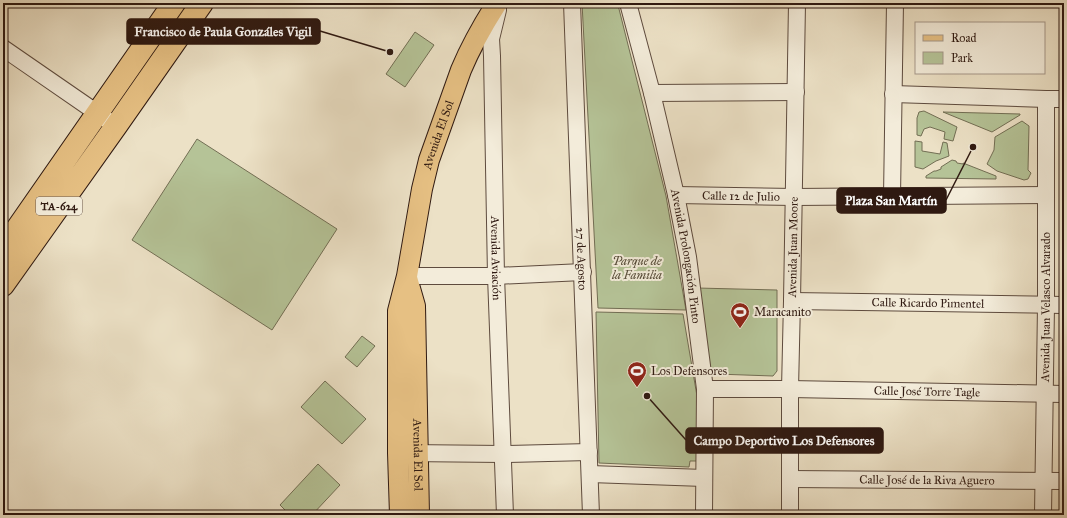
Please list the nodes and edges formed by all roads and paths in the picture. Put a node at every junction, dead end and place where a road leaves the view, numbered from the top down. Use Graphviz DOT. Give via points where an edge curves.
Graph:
graph roads {
  1 [pos="174,3"];
  2 [pos="202,3"];
  3 [pos="498,3"];
  4 [pos="572,3"];
  5 [pos="628,3"];
  6 [pos="797,3"];
  7 [pos="895,3"];
  8 [pos="3,48"];
  9 [pos="796,92"];
  10 [pos="652,93"];
  11 [pos="894,94"];
  12 [pos="1046,99"];
  13 [pos="1064,99"];
  14 [pos="98,113"];
  15 [pos="116,126"];
  16 [pos="676,195"];
  17 [pos="1046,195"];
  18 [pos="892,196"];
  19 [pos="794,197"];
  20 [pos="3,249"];
  21 [pos="583,272"];
  22 [pos="406,276"];
  23 [pos="496,276"];
  24 [pos="3,285"];
  25 [pos="792,301"];
  26 [pos="1046,305"];
  27 [pos="1064,305"];
  28 [pos="705,388"];
  29 [pos="790,389"];
  30 [pos="1045,394"];
  31 [pos="1064,394"];
  32 [pos="589,452"];
  33 [pos="408,453"];
  34 [pos="503,454"];
  35 [pos="590,474"];
  36 [pos="704,478"];
  37 [pos="790,478"];
  38 [pos="1044,481"];
  39 [pos="1064,481"];
  40 [pos="400,515"];
  41 [pos="419,515"];
  42 [pos="505,515"];
  43 [pos="591,515"];
  44 [pos="704,515"];
  45 [pos="790,515"];
  46 [pos="1043,515"];
  1 -- 14 [label="highway, TA-624"];
  2 -- 15 [label="highway, TA-624"];
  3 -- 22 [label="main road, Avenida El Sol" via="464,62 429,160"];
  3 -- 23 [label="street, Avenida Aviación" via="491,38"];
  4 -- 21 [label="street, 27 de Agosto"];
  5 -- 10 [label="street, Avenida Prolongación Pinto"];
  6 -- 9 [label="street, Avenida Juan Moore"];
  7 -- 11 [label="street"];
  8 -- 14 [label="street"];
  9 -- 10 [label="street"];
  9 -- 19 [label="street, Avenida Juan Moore"];
  10 -- 16 [label="street, Avenida Prolongación Pinto"];
  11 -- 12 [label="street"];
  11 -- 18 [label="street"];
  12 -- 13 [label="street"];
  12 -- 17 [label="street, Avenida Juan Velasco Alvarado"];
  14 -- 15 [label="street"];
  14 -- 20 [label="highway, TA-624"];
  15 -- 24 [label="highway, TA-624"];
  16 -- 19 [label="street, Calle 12 de Julio"];
  16 -- 28 [label="street, Avenida Prolongación Pinto" via="688,257"];
  17 -- 18 [label="street, Calle 12 de Julio"];
  17 -- 26 [label="street, Avenida Juan Velasco Alvarado"];
  18 -- 19 [label="street, Calle 12 de Julio"];
  19 -- 25 [label="street, Avenida Juan Moore"];
  21 -- 23 [label="street"];
  21 -- 32 [label="street, 27 de Agosto"];
  22 -- 23 [label="street"];
  22 -- 33 [label="main road, Avenida El Sol" via="415,306"];
  23 -- 34 [label="street, Avenida Aviación"];
  25 -- 26 [label="street, Calle Ricardo Pimentel"];
  25 -- 29 [label="street, Avenida Juan Moore"];
  26 -- 27 [label="street, Calle Ricardo Pimentel"];
  26 -- 30 [label="street, Avenida Juan Velasco Alvarado"];
  28 -- 29 [label="street, Calle José Torre Tagle"];
  28 -- 36 [label="street, Avenida Prolongación Pinto"];
  29 -- 30 [label="street, Calle José Torre Tagle"];
  29 -- 37 [label="street, Avenida Juan Moore"];
  30 -- 31 [label="street, Calle José Torre Tagle"];
  30 -- 38 [label="street, Avenida Juan Velasco Alvarado"];
  32 -- 34 [label="street"];
  32 -- 35 [label="street, 27 de Agosto"];
  33 -- 34 [label="street"];
  33 -- 40 [label="main road, Avenida El Sol"];
  33 -- 41 [label="main road, Avenida El Sol"];
  34 -- 42 [label="street, Avenida Aviación"];
  35 -- 36 [label="street"];
  35 -- 43 [label="street, 27 de Agosto"];
  36 -- 44 [label="street, Avenida Prolongación Pinto"];
  37 -- 38 [label="street, Calle José de la Riva Aguero"];
  37 -- 45 [label="street, Avenida Juan Moore"];
  38 -- 39 [label="street, Calle José de la Riva Aguero"];
  38 -- 46 [label="street, Avenida Juan Velasco Alvarado"];
}
